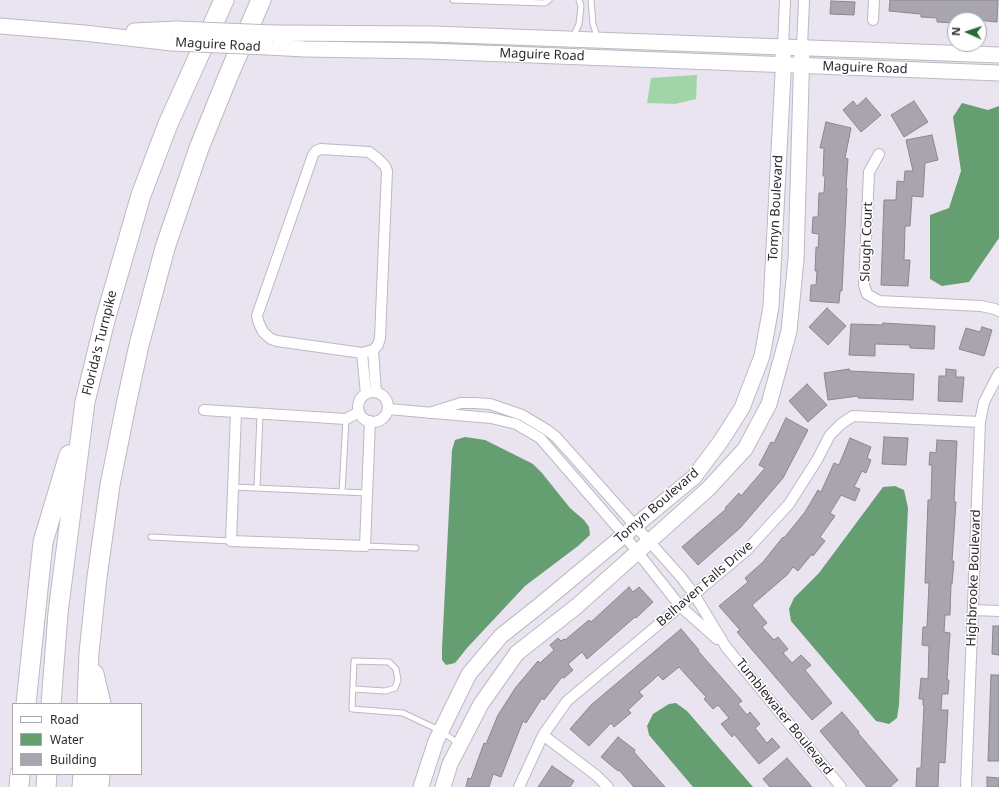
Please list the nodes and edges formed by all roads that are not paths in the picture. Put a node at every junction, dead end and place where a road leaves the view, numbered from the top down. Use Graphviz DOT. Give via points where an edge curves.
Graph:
graph roads {
  1 [pos="224,0"];
  2 [pos="261,0"];
  3 [pos="454,0"];
  4 [pos="549,0"];
  5 [pos="579,0"];
  6 [pos="591,0"];
  7 [pos="785,0"];
  8 [pos="804,0"];
  9 [pos="874,0"];
  10 [pos="873,20"];
  11 [pos="0,26"];
  12 [pos="572,39"];
  13 [pos="270,40"];
  14 [pos="598,40"];
  15 [pos="783,47"];
  16 [pos="802,48"];
  17 [pos="999,55"];
  18 [pos="783,65"];
  19 [pos="801,65"];
  20 [pos="999,73"];
  21 [pos="880,154"];
  22 [pos="999,311"];
  23 [pos="373,350"];
  24 [pos="362,353"];
  25 [pos="999,373"];
  26 [pos="376,392"];
  27 [pos="366,394"];
  28 [pos="85,402"];
  29 [pos="388,409"];
  30 [pos="204,410"];
  31 [pos="359,412"];
  32 [pos="429,413"];
  33 [pos="236,414"];
  34 [pos="260,415"];
  35 [pos="346,420"];
  36 [pos="370,421"];
  37 [pos="980,422"];
  38 [pos="547,430"];
  39 [pos="540,438"];
  40 [pos="233,487"];
  41 [pos="257,488"];
  42 [pos="342,492"];
  43 [pos="367,493"];
  44 [pos="630,531"];
  45 [pos="151,537"];
  46 [pos="231,540"];
  47 [pos="649,541"];
  48 [pos="366,546"];
  49 [pos="416,548"];
  50 [pos="638,552"];
  51 [pos="672,566"];
  52 [pos="658,578"];
  53 [pos="694,594"];
  54 [pos="680,606"];
  55 [pos="973,610"];
  56 [pos="999,611"];
  57 [pos="726,647"];
  58 [pos="89,653"];
  59 [pos="353,689"];
  60 [pos="26,703"];
  61 [pos="51,703"];
  62 [pos="87,703"];
  63 [pos="101,703"];
  64 [pos="441,731"];
  65 [pos="543,735"];
  66 [pos="460,745"];
  67 [pos="20,775"];
  68 [pos="47,775"];
  69 [pos="83,775"];
  70 [pos="100,775"];
  71 [pos="19,787"];
  72 [pos="46,787"];
  73 [pos="82,787"];
  74 [pos="99,787"];
  75 [pos="421,787"];
  76 [pos="443,787"];
  77 [pos="519,787"];
  78 [pos="608,787"];
  79 [pos="841,787"];
  80 [pos="966,787"];
  1 -- 28 [label="highway, Florida's Turnpike" via="168,124 141,195 105,320"];
  2 -- 58 [label="highway" via="199,148 166,248 139,345 110,486"];
  3 -- 4 [label="lane" via="545,3"];
  5 -- 12 [label="lane" via="579,24"];
  6 -- 14 [label="lane" via="592,24"];
  7 -- 15 [label="street, Tomyn Boulevard"];
  8 -- 16 [label="street, Tomyn Boulevard"];
  9 -- 10 [label="street"];
  11 -- 13 [label="main road, Maguire Road, bridge" via="84,33"];
  12 -- 13 [label="main road, Maguire Road" via="432,34"];
  12 -- 14 [label="main road, Maguire Road"];
  13 -- 18 [label="main road, Maguire Road" via="305,49 428,51"];
  14 -- 15 [label="main road, Maguire Road"];
  15 -- 16 [label="main road, Maguire Road"];
  15 -- 18 [label="main road, Tomyn Boulevard"];
  16 -- 17 [label="main road, Maguire Road"];
  16 -- 19 [label="main road, Tomyn Boulevard"];
  18 -- 19 [label="main road, Maguire Road"];
  18 -- 44 [label="main road, Tomyn Boulevard" via="771,307 762,356 742,408 694,478"];
  19 -- 20 [label="main road, Maguire Road"];
  19 -- 47 [label="main road, Tomyn Boulevard" via="796,259 789,331 769,404 745,448 708,489"];
  21 -- 22 [label="street, Slough Court" via="869,172 864,285 867,294 879,301 981,306"];
  23 -- 24 [label="street"];
  23 -- 24 [label="street" via="380,338 387,171 381,162 368,152 321,149 312,155 257,315 258,321 263,332 277,341"];
  23 -- 26 [label="street"];
  24 -- 27 [label="street"];
  25 -- 37 [label="street, Highbrooke Boulevard" via="984,402"];
  26 -- 27 [label="street"];
  26 -- 29 [label="street" via="386,399"];
  27 -- 31 [label="street" via="359,402"];
  28 -- 60 [label="highway" via="43,542"];
  28 -- 61 [label="highway, Florida's Turnpike" via="58,613"];
  29 -- 32 [label="street"];
  29 -- 36 [label="street" via="379,421"];
  30 -- 33 [label="street"];
  31 -- 35 [label="street"];
  31 -- 36 [label="street" via="365,420"];
  32 -- 38 [label="street" via="461,403 490,404 522,416"];
  32 -- 39 [label="street" via="491,418 516,424"];
  33 -- 34 [label="street"];
  33 -- 40 [label="street"];
  34 -- 35 [label="street"];
  34 -- 41 [label="lane"];
  35 -- 42 [label="lane"];
  36 -- 43 [label="street"];
  37 -- 53 [label="street, Belhaven Falls Drive" via="853,416 830,435 789,504 746,551"];
  37 -- 55 [label="street, Highbrooke Boulevard"];
  38 -- 39 [label="street"];
  38 -- 44 [label="street" via="618,508"];
  39 -- 44 [label="street"];
  40 -- 41 [label="lane"];
  40 -- 46 [label="street"];
  41 -- 42 [label="lane"];
  42 -- 43 [label="lane"];
  43 -- 48 [label="street"];
  44 -- 47 [label="street, Tumblewater Boulevard"];
  44 -- 50 [label="street, Tumblewater Boulevard"];
  44 -- 64 [label="main road, Tomyn Boulevard" via="501,636 469,674"];
  45 -- 46 [label="lane"];
  46 -- 48 [label="street"];
  47 -- 50 [label="main road, Tomyn Boulevard"];
  47 -- 51 [label="street, Tumblewater Boulevard"];
  48 -- 49 [label="lane"];
  50 -- 52 [label="street, Tumblewater Boulevard"];
  50 -- 66 [label="main road, Tomyn Boulevard" via="577,606 517,653 481,704"];
  51 -- 52 [label="street"];
  51 -- 53 [label="street, Tumblewater Boulevard"];
  52 -- 54 [label="street, Tumblewater Boulevard"];
  53 -- 54 [label="street, Belhaven Falls Drive"];
  53 -- 57 [label="street, Tumblewater Boulevard"];
  54 -- 57 [label="street, Tumblewater Boulevard"];
  54 -- 65 [label="street, Belhaven Falls Drive" via="567,701"];
  55 -- 56 [label="street"];
  55 -- 80 [label="street, Highbrooke Boulevard"];
  57 -- 79 [label="street, Tumblewater Boulevard"];
  58 -- 62 [label="highway"];
  58 -- 63 [label="highway"];
  59 -- 59 [label="lane" via="354,662 389,662 396,669 398,680 395,688 385,691"];
  59 -- 64 [label="lane" via="352,709 403,713"];
  64 -- 66 [label="lane"];
  64 -- 75 [label="main road, Tomyn Boulevard"];
  65 -- 77 [label="street, Belhaven Falls Drive"];
  65 -- 78 [label="street"];
  66 -- 76 [label="main road, Tomyn Boulevard" via="450,764"];
  67 -- 71 [label="highway"];
  68 -- 72 [label="highway"];
  69 -- 73 [label="highway"];
  70 -- 74 [label="highway"];
}
